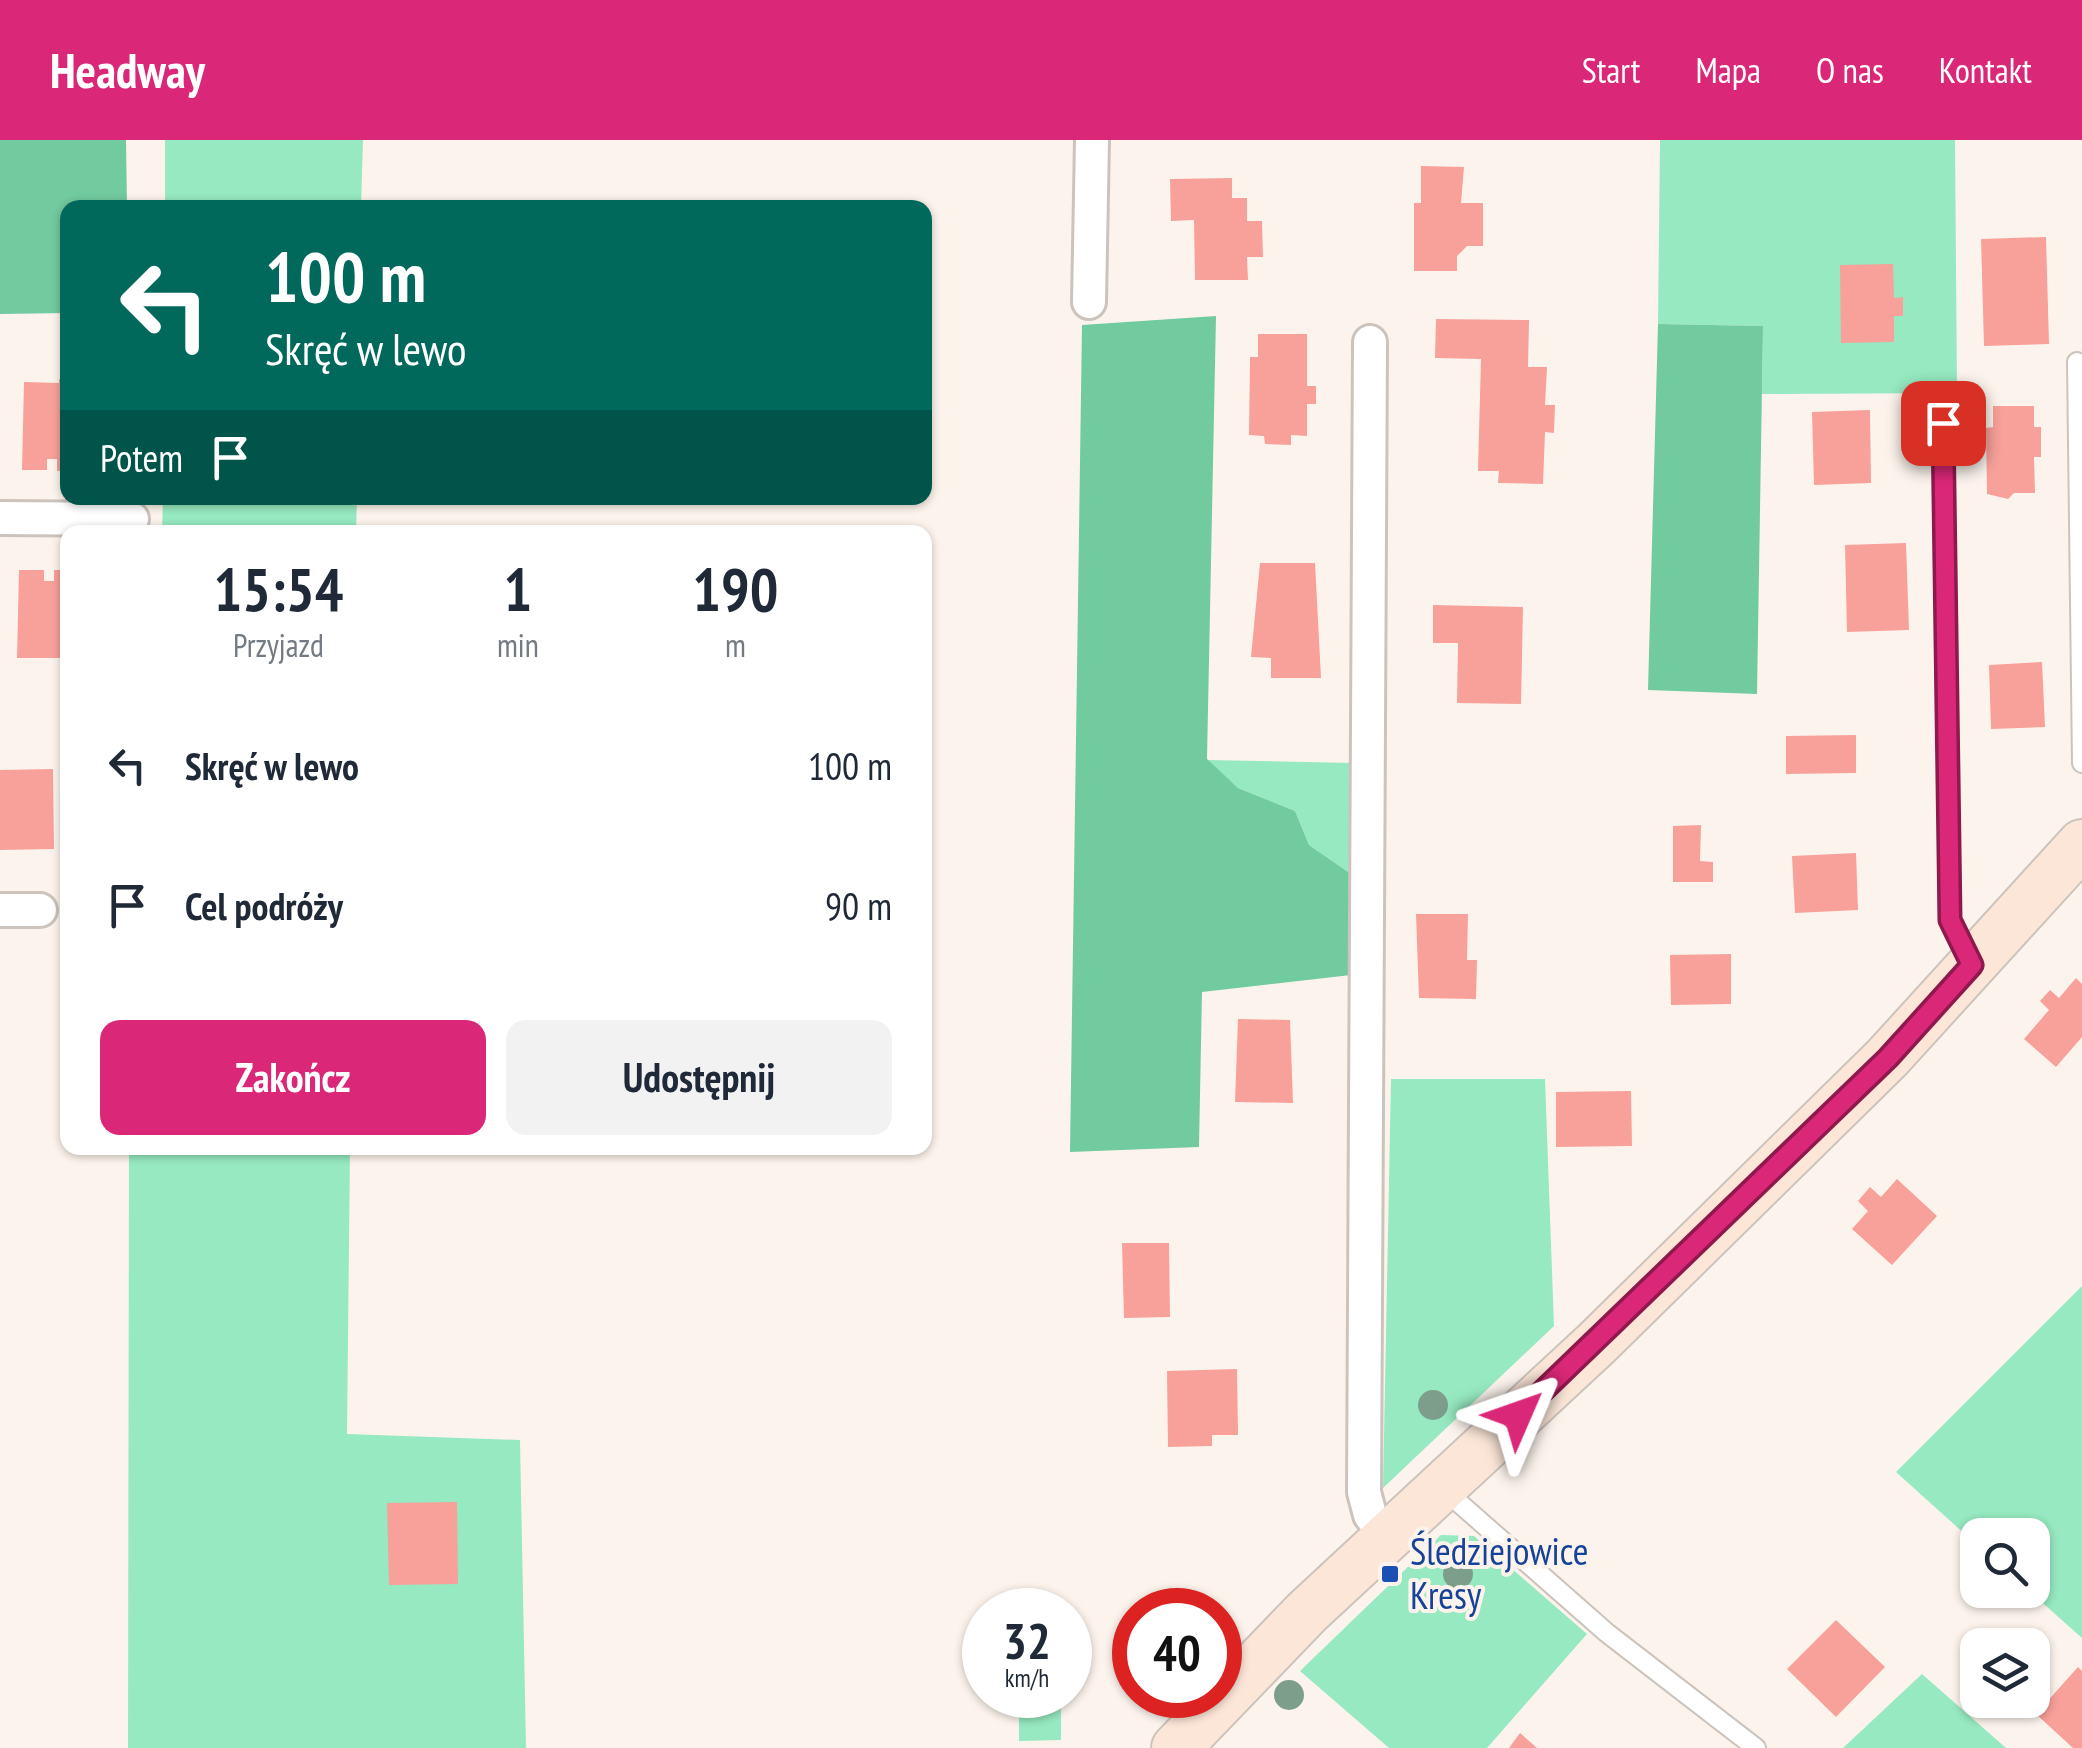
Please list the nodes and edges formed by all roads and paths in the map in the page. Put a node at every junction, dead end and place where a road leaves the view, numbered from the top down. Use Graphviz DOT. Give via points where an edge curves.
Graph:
graph roads {
  1 [pos="1092,140"];
  2 [pos="1089,302"];
  3 [pos="1370,342"];
  4 [pos="2077,362"];
  5 [pos="1943,423"];
  6 [pos="0,518"];
  7 [pos="132,519"];
  8 [pos="2082,764"];
  9 [pos="2082,844"];
  10 [pos="0,910"];
  11 [pos="40,910"];
  12 [pos="1972,965"];
  13 [pos="1441,1487"];
  14 [pos="1386,1536"];
  15 [pos="1176,1748"];
  16 [pos="1756,1748"];
  1 -- 2 [label="street"];
  3 -- 14 [label="street" via="1364,1492"];
  4 -- 8 [label="lane"];
  5 -- 12 [label="lane" via="1950,920"];
  6 -- 7 [label="street"];
  9 -- 12 [label="street"];
  10 -- 11 [label="street"];
  12 -- 13 [label="street" via="1888,1058"];
  13 -- 14 [label="street"];
  13 -- 16 [label="lane" via="1608,1633"];
  14 -- 15 [label="street"];
}
